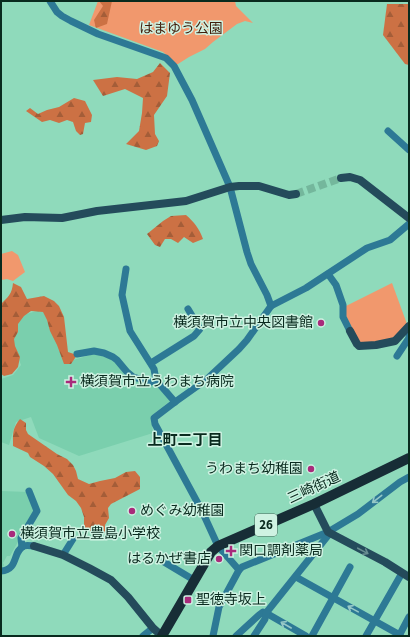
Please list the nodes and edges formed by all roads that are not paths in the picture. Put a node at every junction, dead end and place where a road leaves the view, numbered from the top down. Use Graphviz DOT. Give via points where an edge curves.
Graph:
graph roads {
  1 [pos="50,1"];
  2 [pos="388,131"];
  3 [pos="409,150"];
  4 [pos="341,178"];
  5 [pos="230,187"];
  6 [pos="296,194"];
  7 [pos="409,218"];
  8 [pos="1,220"];
  9 [pos="409,224"];
  10 [pos="126,269"];
  11 [pos="328,274"];
  12 [pos="271,306"];
  13 [pos="188,309"];
  14 [pos="409,326"];
  15 [pos="350,331"];
  16 [pos="409,336"];
  17 [pos="78,354"];
  18 [pos="397,356"];
  19 [pos="151,362"];
  20 [pos="156,380"];
  21 [pos="175,402"];
  22 [pos="408,461"];
  23 [pos="409,477"];
  24 [pos="30,491"];
  25 [pos="314,504"];
  26 [pos="329,533"];
  27 [pos="73,539"];
  28 [pos="34,546"];
  29 [pos="218,546"];
  30 [pos="22,547"];
  31 [pos="63,555"];
  32 [pos="164,562"];
  33 [pos="350,567"];
  34 [pos="239,570"];
  35 [pos="1,571"];
  36 [pos="405,575"];
  37 [pos="296,577"];
  38 [pos="194,580"];
  39 [pos="333,598"];
  40 [pos="266,613"];
  41 [pos="409,617"];
  42 [pos="375,621"];
  43 [pos="153,628"];
  44 [pos="399,635"];
  45 [pos="144,636"];
  46 [pos="162,636"];
  47 [pos="213,636"];
  48 [pos="236,636"];
  49 [pos="254,636"];
  50 [pos="306,636"];
  51 [pos="312,636"];
  52 [pos="366,636"];
  1 -- 5 [label="street" via="57,12 71,22 166,58 174,66 192,100"];
  2 -- 3 [label="street"];
  4 -- 7 [label="street" via="360,180"];
  5 -- 6 [label="street" via="259,186 289,195"];
  5 -- 8 [label="street" via="186,201 96,211 62,218 25,217"];
  5 -- 12 [label="street" via="251,264"];
  9 -- 11 [label="street" via="390,240 366,248"];
  10 -- 19 [label="street" via="122,295 130,331"];
  11 -- 12 [label="street"];
  11 -- 15 [label="street" via="336,285 343,305 343,317"];
  12 -- 21 [label="street" via="239,349 206,380"];
  13 -- 19 [label="street" via="200,329 194,336"];
  14 -- 15 [label="street" via="395,341 376,346 359,346"];
  16 -- 18 [label="street"];
  17 -- 20 [label="street" via="94,351 104,353 118,360 134,377 151,382"];
  19 -- 20 [label="street"];
  20 -- 21 [label="street"];
  21 -- 29 [label="street" via="154,418 155,424"];
  22 -- 25 [label="main road, 三崎街道 / 26"];
  23 -- 26 [label="street, one-way"];
  24 -- 30 [label="street" via="37,511 21,538"];
  25 -- 26 [label="street"];
  25 -- 29 [label="main road, 三崎街道 / 26"];
  26 -- 34 [label="street"];
  26 -- 36 [label="street, one-way"];
  26 -- 37 [label="street"];
  27 -- 31 [label="street"];
  28 -- 30 [label="street"];
  28 -- 31 [label="street"];
  29 -- 34 [label="street"];
  29 -- 38 [label="main road, 三崎街道 / 26" via="211,552"];
  30 -- 35 [label="street" via="10,568"];
  31 -- 43 [label="street" via="111,580"];
  32 -- 38 [label="street"];
  33 -- 39 [label="street"];
  34 -- 47 [label="street" via="219,607"];
  36 -- 42 [label="street"];
  37 -- 39 [label="street"];
  37 -- 40 [label="street"];
  38 -- 46 [label="main road, 三崎街道 / 26"];
  42 -- 39 [label="street, one-way"];
  39 -- 51 [label="street"];
  40 -- 48 [label="street" via="261,613"];
  40 -- 49 [label="street"];
  50 -- 40 [label="street, one-way"];
  41 -- 44 [label="street"];
  42 -- 44 [label="street"];
  42 -- 52 [label="street"];
  43 -- 45 [label="street"];
  43 -- 46 [label="street"];
}
